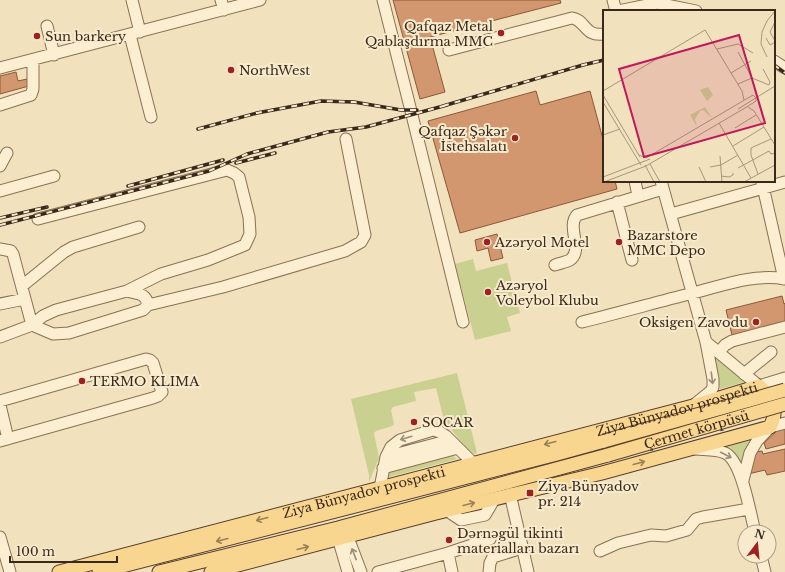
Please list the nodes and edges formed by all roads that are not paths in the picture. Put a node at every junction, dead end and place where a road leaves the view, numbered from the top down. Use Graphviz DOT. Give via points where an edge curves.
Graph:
graph roads {
  1 [pos="132,0"];
  2 [pos="260,0"];
  3 [pos="383,0"];
  4 [pos="613,0"];
  5 [pos="633,4"];
  6 [pos="222,5"];
  7 [pos="617,10"];
  8 [pos="619,10"];
  9 [pos="696,10"];
  10 [pos="48,26"];
  11 [pos="135,33"];
  12 [pos="603,34"];
  13 [pos="449,50"];
  14 [pos="54,55"];
  15 [pos="33,60"];
  16 [pos="775,62"];
  17 [pos="0,68"];
  18 [pos="785,68"];
  19 [pos="0,105"];
  20 [pos="150,117"];
  21 [pos="346,139"];
  22 [pos="7,153"];
  23 [pos="0,166"];
  24 [pos="54,176"];
  25 [pos="634,182"];
  26 [pos="785,182"];
  27 [pos="762,184"];
  28 [pos="662,185"];
  29 [pos="0,191"];
  30 [pos="638,196"];
  31 [pos="617,202"];
  32 [pos="671,214"];
  33 [pos="38,219"];
  34 [pos="138,227"];
  35 [pos="0,249"];
  36 [pos="632,260"];
  37 [pos="555,265"];
  38 [pos="784,279"];
  39 [pos="22,286"];
  40 [pos="128,292"];
  41 [pos="692,294"];
  42 [pos="25,299"];
  43 [pos="0,304"];
  44 [pos="148,306"];
  45 [pos="463,322"];
  46 [pos="582,322"];
  47 [pos="32,325"];
  48 [pos="785,327"];
  49 [pos="0,337"];
  50 [pos="706,342"];
  51 [pos="719,352"];
  52 [pos="771,352"];
  53 [pos="744,374"];
  54 [pos="785,378"];
  55 [pos="759,386"];
  56 [pos="785,390"];
  57 [pos="0,401"];
  58 [pos="785,404"];
  59 [pos="0,405"];
  60 [pos="693,406"];
  61 [pos="785,423"];
  62 [pos="770,427"];
  63 [pos="4,440"];
  64 [pos="604,441"];
  65 [pos="458,448"];
  66 [pos="694,449"];
  67 [pos="557,454"];
  68 [pos="608,455"];
  69 [pos="473,463"];
  70 [pos="384,468"];
  71 [pos="561,469"];
  72 [pos="742,481"];
  73 [pos="380,488"];
  74 [pos="510,494"];
  75 [pos="748,509"];
  76 [pos="336,511"];
  77 [pos="753,524"];
  78 [pos="341,534"];
  79 [pos="0,537"];
  80 [pos="490,539"];
  81 [pos="522,548"];
  82 [pos="600,551"];
  83 [pos="448,553"];
  84 [pos="418,567"];
  85 [pos="65,571"];
  86 [pos="10,572"];
  87 [pos="99,572"];
  88 [pos="159,572"];
  89 [pos="211,572"];
  90 [pos="348,572"];
  91 [pos="361,572"];
  92 [pos="378,572"];
  93 [pos="452,572"];
  94 [pos="489,572"];
  95 [pos="528,572"];
  1 -- 11 [label="street"];
  2 -- 6 [label="street"];
  3 -- 45 [label="street"];
  4 -- 7 [label="street"];
  5 -- 8 [label="street"];
  5 -- 9 [label="street" via="657,3"];
  6 -- 11 [label="street"];
  10 -- 14 [label="street"];
  11 -- 14 [label="street"];
  11 -- 20 [label="street"];
  12 -- 13 [label="street" via="591,33 572,18"];
  14 -- 15 [label="street"];
  15 -- 17 [label="street"];
  15 -- 19 [label="street" via="31,94"];
  16 -- 18 [label="street"];
  21 -- 44 [label="street" via="365,235 361,242 345,251 320,259"];
  22 -- 23 [label="street"];
  24 -- 29 [label="street"];
  25 -- 30 [label="street"];
  26 -- 27 [label="street"];
  27 -- 32 [label="street"];
  27 -- 38 [label="street"];
  28 -- 30 [label="street"];
  28 -- 32 [label="street"];
  30 -- 31 [label="street"];
  31 -- 36 [label="street"];
  31 -- 37 [label="street" via="577,214 573,221 576,247 574,256"];
  32 -- 41 [label="street"];
  33 -- 40 [label="street" via="227,170 239,177 249,217 250,234 245,245 208,260 161,274"];
  34 -- 39 [label="street" via="73,247"];
  35 -- 39 [label="street" via="11,250"];
  38 -- 41 [label="street" via="729,282"];
  39 -- 42 [label="street"];
  40 -- 44 [label="street" via="141,294 147,299"];
  40 -- 47 [label="street" via="56,310"];
  41 -- 46 [label="street"];
  41 -- 50 [label="street"];
  42 -- 43 [label="street"];
  42 -- 47 [label="street"];
  44 -- 47 [label="street" via="143,310 69,333 53,334"];
  47 -- 49 [label="street"];
  48 -- 51 [label="street" via="732,341"];
  50 -- 51 [label="street"];
  50 -- 60 [label="street, one-way" via="713,387"];
  51 -- 53 [label="street"];
  52 -- 53 [label="street"];
  53 -- 55 [label="street"];
  54 -- 55 [label="street"];
  55 -- 60 [label="main road, Ziya Bünyadov prospekti"];
  55 -- 62 [label="main road, Ziya Bünyadov prospekti" via="773,403 774,416"];
  56 -- 64 [label="main road, Çermet körpüsü, bridge"];
  57 -- 63 [label="street" via="146,359 153,363 162,392 153,398"];
  58 -- 68 [label="main road, Çermet körpüsü, bridge"];
  59 -- 63 [label="street"];
  60 -- 69 [label="main road, Ziya Bünyadov prospekti, one-way"];
  61 -- 62 [label="street"];
  62 -- 66 [label="main road"];
  62 -- 72 [label="street" via="750,453"];
  64 -- 67 [label="main road, Ziya Bünyadov prospekti"];
  65 -- 69 [label="street"];
  65 -- 70 [label="street"];
  65 -- 70 [label="street, one-way" via="440,432 433,430 400,440 391,447"];
  66 -- 72 [label="street, one-way" via="718,451 731,457 736,463"];
  74 -- 66 [label="main road, one-way"];
  67 -- 69 [label="main road"];
  67 -- 76 [label="main road, Ziya Bünyadov prospekti"];
  68 -- 71 [label="main road, Ziya Bünyadov prospekti"];
  69 -- 73 [label="main road, Ziya Bünyadov prospekti"];
  70 -- 73 [label="street"];
  71 -- 74 [label="main road"];
  71 -- 78 [label="main road, Ziya Bünyadov prospekti"];
  72 -- 75 [label="street"];
  73 -- 76 [label="main road"];
  73 -- 85 [label="main road, Ziya Bünyadov prospekti, one-way"];
  78 -- 74 [label="main road, one-way"];
  74 -- 81 [label="street"];
  75 -- 77 [label="street"];
  75 -- 82 [label="street" via="703,517 693,522 687,530 666,536 651,535 618,543"];
  76 -- 87 [label="main road, Ziya Bünyadov prospekti, one-way"];
  78 -- 88 [label="main road, Ziya Bünyadov prospekti" via="278,542"];
  89 -- 78 [label="main road, Ziya Bünyadov prospekti, one-way"];
  78 -- 90 [label="street"];
  91 -- 78 [label="street, one-way"];
  79 -- 86 [label="street"];
  80 -- 83 [label="street"];
  81 -- 94 [label="street" via="493,557"];
  81 -- 95 [label="street"];
  83 -- 84 [label="street"];
  83 -- 93 [label="street"];
  84 -- 92 [label="street"];
}
